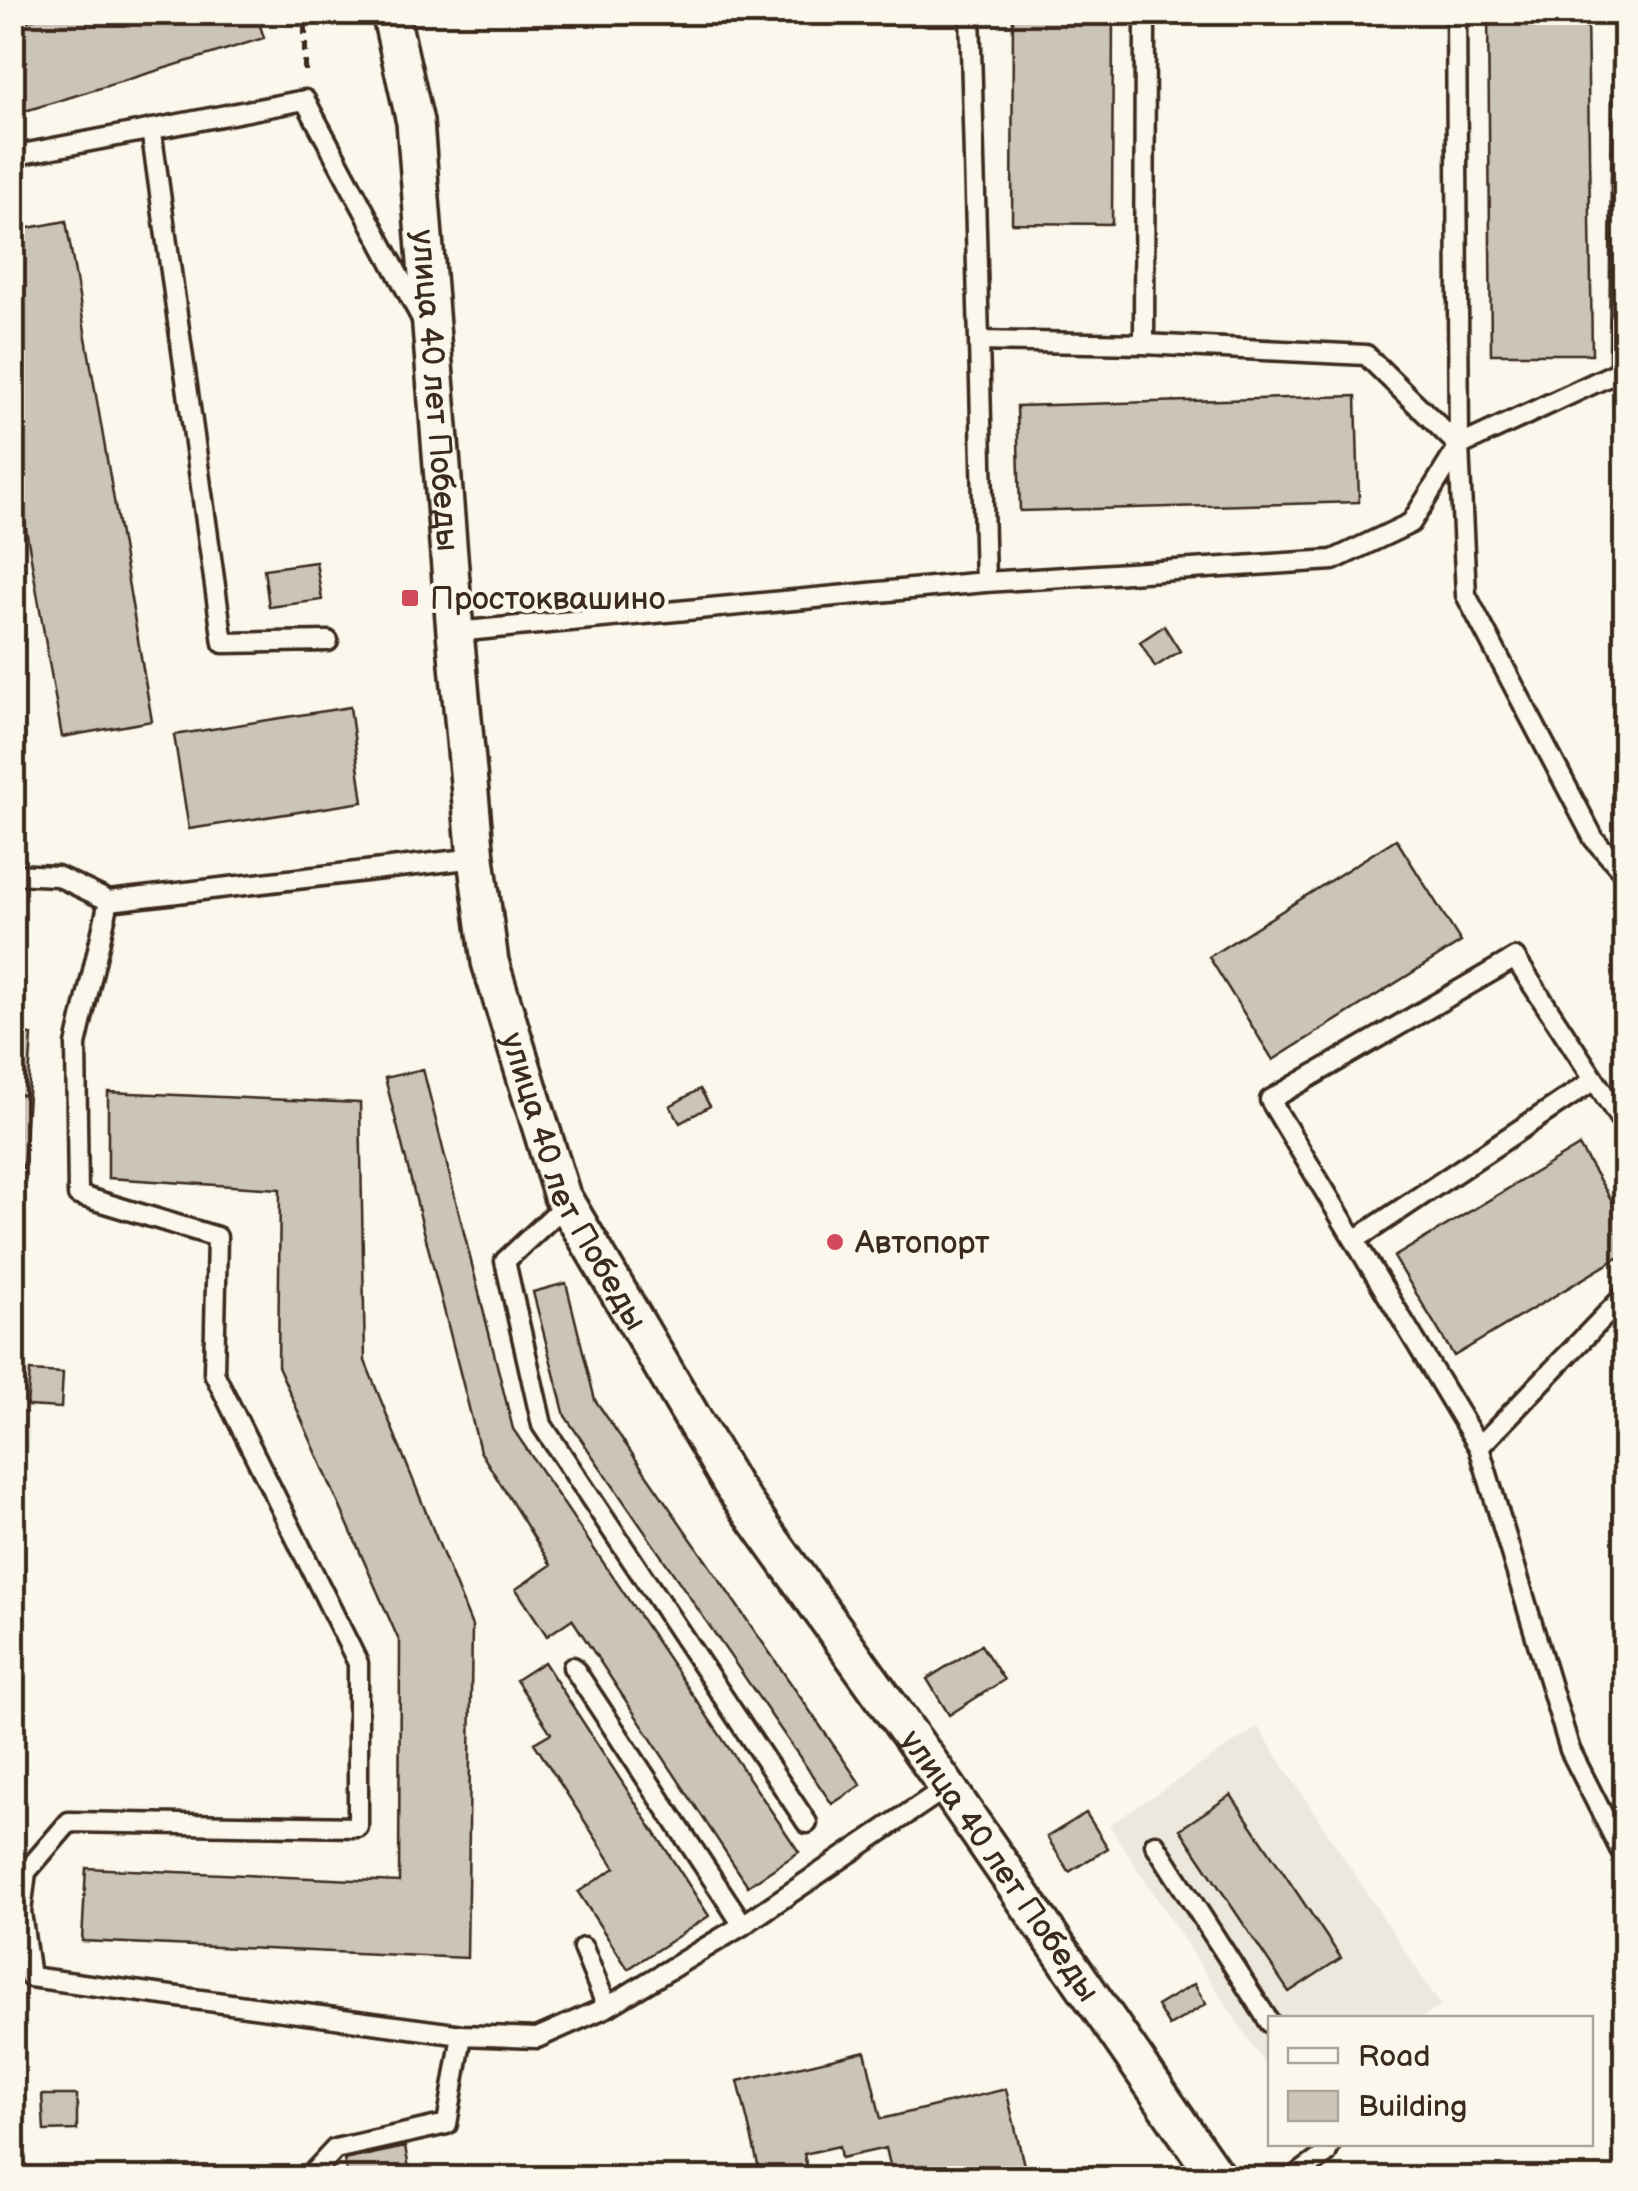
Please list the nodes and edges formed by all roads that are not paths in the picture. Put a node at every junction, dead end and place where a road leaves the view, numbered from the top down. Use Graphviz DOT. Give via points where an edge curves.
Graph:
graph roads {
  1 [pos="390,12"];
  2 [pos="970,12"];
  3 [pos="1146,12"];
  4 [pos="1456,12"];
  5 [pos="1624,12"];
  6 [pos="152,128"];
  7 [pos="12,156"];
  8 [pos="978,341"];
  9 [pos="435,344"];
  10 [pos="1144,344"];
  11 [pos="1458,446"];
  12 [pos="985,582"];
  13 [pos="455,632"];
  14 [pos="328,640"];
  15 [pos="476,858"];
  16 [pos="12,874"];
  17 [pos="1626,875"];
  18 [pos="109,900"];
  19 [pos="1594,1080"];
  20 [pos="1626,1128"];
  21 [pos="566,1204"];
  22 [pos="1355,1240"];
  23 [pos="1626,1294"];
  24 [pos="1479,1447"];
  25 [pos="574,1667"];
  26 [pos="947,1787"];
  27 [pos="807,1823"];
  28 [pos="1155,1844"];
  29 [pos="1626,1861"];
  30 [pos="743,1924"];
  31 [pos="583,1948"];
  32 [pos="607,2007"];
  33 [pos="1268,2019"];
  34 [pos="462,2035"];
  35 [pos="1329,2146"];
  36 [pos="308,2178"];
  37 [pos="1217,2178"];
  38 [pos="1293,2178"];
  1 -- 9 [label="street, улица 40 лет Победы" via="415,122"];
  2 -- 8 [label="lane"];
  3 -- 10 [label="lane"];
  4 -- 11 [label="lane"];
  5 -- 11 [label="lane" via="1620,371"];
  6 -- 7 [label="lane"];
  6 -- 9 [label="lane" via="304,100"];
  6 -- 14 [label="lane" via="223,643"];
  8 -- 10 [label="lane"];
  8 -- 12 [label="lane"];
  9 -- 13 [label="street, улица 40 лет Победы"];
  10 -- 11 [label="lane" via="1366,354"];
  11 -- 12 [label="lane" via="1412,523 1333,560"];
  11 -- 17 [label="lane" via="1466,594 1594,839"];
  12 -- 13 [label="lane"];
  13 -- 15 [label="street, улица 40 лет Победы"];
  15 -- 18 [label="lane"];
  15 -- 21 [label="street, улица 40 лет Победы" via="490,962"];
  16 -- 18 [label="lane" via="57,876"];
  18 -- 34 [label="lane" via="76,1045 78,1195 217,1237 214,1373 358,1664 358,1827 70,1822 26,1872 21,1912 30,1977"];
  19 -- 20 [label="lane"];
  19 -- 22 [label="lane"];
  19 -- 22 [label="lane" via="1515,958 1270,1100"];
  21 -- 26 [label="street, улица 40 лет Победы" via="733,1487"];
  21 -- 27 [label="lane" via="505,1261 542,1424"];
  22 -- 24 [label="lane"];
  23 -- 24 [label="lane"];
  24 -- 29 [label="lane" via="1570,1750"];
  25 -- 30 [label="lane"];
  26 -- 30 [label="lane"];
  26 -- 37 [label="street, улица 40 лет Победы"];
  28 -- 33 [label="lane"];
  30 -- 32 [label="lane"];
  31 -- 32 [label="lane"];
  32 -- 34 [label="lane" via="537,2038"];
  34 -- 36 [label="lane" via="447,2124 335,2149"];
  35 -- 38 [label="lane"];
}
